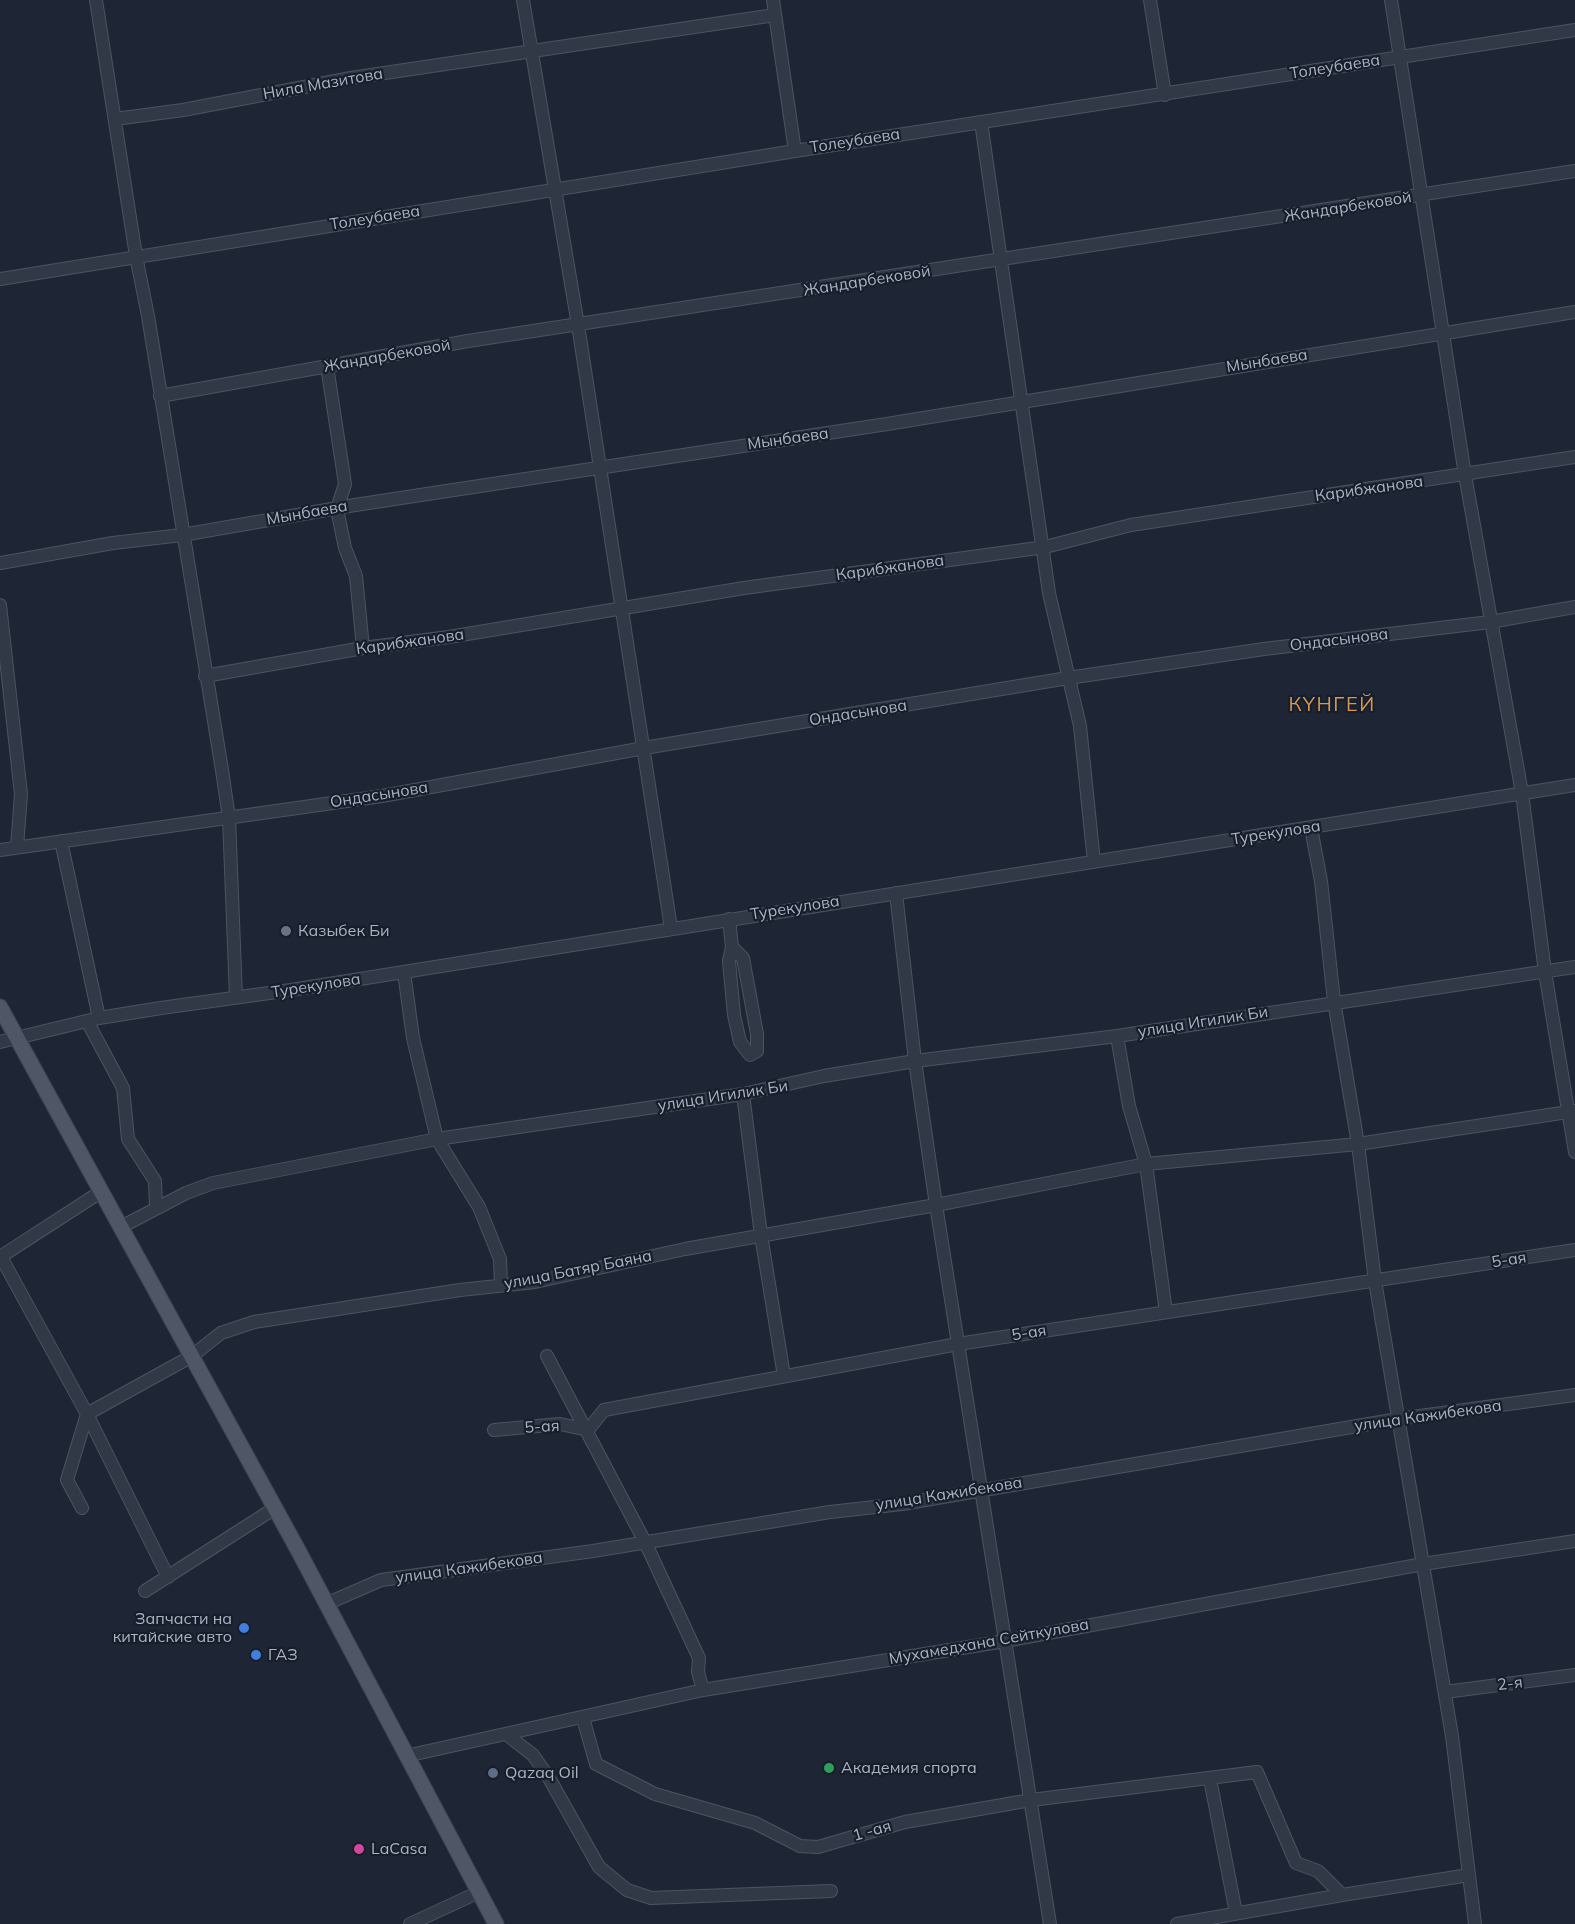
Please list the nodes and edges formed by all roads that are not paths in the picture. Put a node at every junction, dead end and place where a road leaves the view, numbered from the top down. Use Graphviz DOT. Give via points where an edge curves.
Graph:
graph roads {
  1 [pos="96,0"];
  2 [pos="523,0"];
  3 [pos="773,0"];
  4 [pos="1150,0"];
  5 [pos="1391,0"];
  6 [pos="776,15"];
  7 [pos="1575,30"];
  8 [pos="532,50"];
  9 [pos="1400,56"];
  10 [pos="1165,95"];
  11 [pos="115,119"];
  12 [pos="981,122"];
  13 [pos="795,151"];
  14 [pos="1575,171"];
  15 [pos="556,190"];
  16 [pos="1420,195"];
  17 [pos="136,256"];
  18 [pos="1002,261"];
  19 [pos="0,279"];
  20 [pos="1575,312"];
  21 [pos="578,325"];
  22 [pos="1442,332"];
  23 [pos="327,366"];
  24 [pos="160,396"];
  25 [pos="1020,401"];
  26 [pos="1575,457"];
  27 [pos="599,467"];
  28 [pos="1465,475"];
  29 [pos="337,509"];
  30 [pos="182,535"];
  31 [pos="1045,547"];
  32 [pos="0,563"];
  33 [pos="0,604"];
  34 [pos="1575,606"];
  35 [pos="622,609"];
  36 [pos="1490,622"];
  37 [pos="363,648"];
  38 [pos="205,676"];
  39 [pos="1068,678"];
  40 [pos="644,748"];
  41 [pos="1575,785"];
  42 [pos="1522,793"];
  43 [pos="229,818"];
  44 [pos="1311,828"];
  45 [pos="62,841"];
  46 [pos="17,847"];
  47 [pos="0,850"];
  48 [pos="1094,862"];
  49 [pos="896,893"];
  50 [pos="729,919"];
  51 [pos="671,928"];
  52 [pos="732,947"];
  53 [pos="1575,967"];
  54 [pos="404,972"];
  55 [pos="1545,972"];
  56 [pos="236,997"];
  57 [pos="1334,1002"];
  58 [pos="0,1006"];
  59 [pos="93,1020"];
  60 [pos="1117,1036"];
  61 [pos="17,1039"];
  62 [pos="0,1042"];
  63 [pos="915,1061"];
  64 [pos="743,1094"];
  65 [pos="1572,1112"];
  66 [pos="437,1139"];
  67 [pos="1358,1144"];
  68 [pos="1575,1152"];
  69 [pos="1146,1164"];
  70 [pos="102,1191"];
  71 [pos="936,1205"];
  72 [pos="156,1207"];
  73 [pos="121,1227"];
  74 [pos="761,1235"];
  75 [pos="1575,1250"];
  76 [pos="0,1257"];
  77 [pos="1375,1281"];
  78 [pos="501,1286"];
  79 [pos="1166,1312"];
  80 [pos="958,1344"];
  81 [pos="192,1356"];
  82 [pos="547,1356"];
  83 [pos="784,1376"];
  84 [pos="1575,1395"];
  85 [pos="87,1414"];
  86 [pos="1398,1419"];
  87 [pos="494,1430"];
  88 [pos="588,1430"];
  89 [pos="981,1490"];
  90 [pos="82,1508"];
  91 [pos="275,1508"];
  92 [pos="1575,1541"];
  93 [pos="645,1542"];
  94 [pos="1423,1564"];
  95 [pos="168,1577"];
  96 [pos="145,1590"];
  97 [pos="326,1604"];
  98 [pos="1005,1641"];
  99 [pos="1575,1675"];
  100 [pos="703,1690"];
  101 [pos="1444,1692"];
  102 [pos="583,1718"];
  103 [pos="506,1734"];
  104 [pos="406,1756"];
  105 [pos="1210,1779"];
  106 [pos="1031,1800"];
  107 [pos="1469,1875"];
  108 [pos="478,1892"];
  109 [pos="831,1892"];
  110 [pos="1342,1895"];
  111 [pos="1236,1913"];
  112 [pos="410,1924"];
  113 [pos="496,1924"];
  114 [pos="1050,1924"];
  115 [pos="1177,1924"];
  116 [pos="1475,1924"];
  1 -- 11 [label="street"];
  2 -- 8 [label="street"];
  3 -- 6 [label="street"];
  4 -- 10 [label="street"];
  5 -- 9 [label="street"];
  6 -- 8 [label="street, Нила Мазитова"];
  6 -- 13 [label="street"];
  7 -- 9 [label="street, Толеубаева"];
  8 -- 11 [label="street, Нила Мазитова"];
  8 -- 15 [label="street"];
  9 -- 10 [label="street, Толеубаева"];
  9 -- 16 [label="street"];
  10 -- 12 [label="street, Толеубаева"];
  11 -- 17 [label="street"];
  12 -- 13 [label="street, Толеубаева"];
  12 -- 18 [label="street"];
  13 -- 15 [label="street, Толеубаева"];
  14 -- 16 [label="street, Жандарбековой"];
  15 -- 17 [label="street, Толеубаева"];
  15 -- 21 [label="street"];
  16 -- 18 [label="street, Жандарбековой"];
  16 -- 22 [label="street"];
  17 -- 19 [label="street, Толеубаева"];
  17 -- 24 [label="street"];
  18 -- 21 [label="street, Жандарбековой"];
  18 -- 25 [label="street"];
  20 -- 22 [label="street, Мынбаева"];
  21 -- 23 [label="street, Жандарбековой"];
  21 -- 27 [label="street"];
  22 -- 25 [label="street, Мынбаева"];
  22 -- 28 [label="street"];
  23 -- 24 [label="street, Жандарбековой"];
  23 -- 29 [label="street" via="345,484"];
  24 -- 30 [label="street"];
  25 -- 27 [label="street, Мынбаева"];
  25 -- 31 [label="street"];
  26 -- 28 [label="street, Карибжанова"];
  27 -- 29 [label="street, Мынбаева"];
  27 -- 35 [label="street"];
  28 -- 31 [label="street, Карибжанова" via="1131,525"];
  28 -- 36 [label="street"];
  29 -- 30 [label="street, Мынбаева"];
  29 -- 37 [label="street" via="356,576"];
  30 -- 32 [label="street, Мынбаева"];
  30 -- 38 [label="street"];
  31 -- 35 [label="street, Карибжанова" via="744,588"];
  31 -- 39 [label="street" via="1049,593"];
  33 -- 46 [label="street" via="21,794"];
  34 -- 36 [label="street, Ондасынова"];
  35 -- 37 [label="street, Карибжанова"];
  35 -- 40 [label="street"];
  36 -- 39 [label="street, Ондасынова"];
  36 -- 42 [label="street"];
  37 -- 38 [label="street, Карибжанова"];
  38 -- 43 [label="street"];
  39 -- 40 [label="street, Ондасынова"];
  39 -- 48 [label="street" via="1080,726"];
  40 -- 43 [label="street, Ондасынова" via="382,796"];
  40 -- 51 [label="street"];
  41 -- 42 [label="street, Турекулова"];
  42 -- 44 [label="street, Турекулова"];
  42 -- 55 [label="street"];
  43 -- 45 [label="street, Ондасынова"];
  43 -- 56 [label="street"];
  44 -- 48 [label="street, Турекулова"];
  44 -- 57 [label="street" via="1322,881"];
  45 -- 46 [label="street, Ондасынова"];
  45 -- 59 [label="street"];
  46 -- 47 [label="street, Ондасынова"];
  48 -- 49 [label="street, Турекулова"];
  49 -- 50 [label="street, Турекулова"];
  49 -- 63 [label="street"];
  50 -- 51 [label="street, Турекулова"];
  50 -- 52 [label="street"];
  51 -- 54 [label="street, Турекулова"];
  52 -- 52 [label="street" via="743,958 757,1034 757,1051 750,1055 740,1042 734,1015 729,961"];
  53 -- 55 [label="street, улица Игилик Би"];
  54 -- 56 [label="street, Турекулова"];
  54 -- 66 [label="street" via="413,1038"];
  55 -- 57 [label="street, улица Игилик Би"];
  55 -- 65 [label="street"];
  56 -- 59 [label="street, Турекулова"];
  57 -- 60 [label="street, улица Игилик Би"];
  57 -- 67 [label="street"];
  58 -- 61 [label="main road"];
  59 -- 61 [label="street, Турекулова"];
  59 -- 72 [label="street" via="123,1088 128,1139 155,1181"];
  60 -- 63 [label="street, улица Игилик Би"];
  60 -- 69 [label="street" via="1129,1106"];
  61 -- 62 [label="street, Турекулова"];
  61 -- 70 [label="main road"];
  63 -- 64 [label="street, улица Игилик Би"];
  63 -- 71 [label="street"];
  64 -- 66 [label="street, улица Игилик Би"];
  64 -- 74 [label="street"];
  65 -- 67 [label="street, улица Батяр Баяна"];
  65 -- 68 [label="street"];
  66 -- 72 [label="street, улица Игилик Би" via="213,1183"];
  66 -- 78 [label="street" via="479,1207 500,1259"];
  67 -- 69 [label="street, улица Батяр Баяна"];
  67 -- 77 [label="street"];
  69 -- 71 [label="street, улица Батяр Баяна"];
  69 -- 79 [label="street"];
  70 -- 73 [label="main road"];
  70 -- 76 [label="street"];
  71 -- 74 [label="street, улица Батяр Баяна"];
  71 -- 80 [label="street"];
  72 -- 73 [label="street, улица Игилик Би"];
  73 -- 81 [label="main road"];
  74 -- 78 [label="street, улица Батяр Баяна"];
  74 -- 83 [label="street"];
  75 -- 77 [label="street, 5-ая"];
  76 -- 85 [label="street"];
  77 -- 79 [label="street, 5-ая"];
  77 -- 86 [label="street"];
  78 -- 81 [label="street, улица Батяр Баяна" via="254,1322 221,1333"];
  79 -- 80 [label="street, 5-ая"];
  80 -- 83 [label="street, 5-ая"];
  80 -- 89 [label="street"];
  81 -- 85 [label="street, улица Батяр Баяна"];
  81 -- 91 [label="main road"];
  82 -- 88 [label="street"];
  83 -- 88 [label="street, 5-ая" via="604,1410"];
  84 -- 86 [label="street, улица Кажибекова"];
  85 -- 90 [label="street" via="67,1480"];
  85 -- 95 [label="street"];
  86 -- 89 [label="street, улица Кажибекова"];
  86 -- 94 [label="street"];
  87 -- 88 [label="street, 5-ая" via="560,1424"];
  88 -- 93 [label="street"];
  89 -- 93 [label="street, улица Кажибекова"];
  89 -- 98 [label="street"];
  91 -- 95 [label="street"];
  91 -- 97 [label="main road"];
  92 -- 94 [label="street, Мухамедхана Сейткулова"];
  93 -- 97 [label="street, улица Кажибекова" via="381,1580"];
  93 -- 100 [label="street" via="699,1658"];
  94 -- 98 [label="street, Мухамедхана Сейткулова"];
  94 -- 101 [label="street"];
  95 -- 96 [label="street"];
  97 -- 104 [label="main road"];
  98 -- 100 [label="street, Мухамедхана Сейткулова"];
  98 -- 106 [label="street"];
  99 -- 101 [label="street, 2-я"];
  100 -- 102 [label="street, Мухамедхана Сейткулова"];
  101 -- 107 [label="street"];
  102 -- 103 [label="street, Мухамедхана Сейткулова"];
  102 -- 106 [label="street, 1 -ая" via="596,1764 655,1794 755,1823 800,1846 818,1846 905,1822"];
  103 -- 104 [label="street, Мухамедхана Сейткулова"];
  103 -- 109 [label="street" via="533,1755 599,1867 627,1890 651,1898"];
  104 -- 108 [label="main road"];
  105 -- 106 [label="street, 1 -ая"];
  105 -- 110 [label="street, 1 -ая" via="1257,1772 1296,1863 1318,1871"];
  105 -- 111 [label="street"];
  106 -- 114 [label="street"];
  107 -- 110 [label="street"];
  107 -- 116 [label="street"];
  108 -- 112 [label="street"];
  108 -- 113 [label="main road"];
  110 -- 111 [label="street"];
  111 -- 115 [label="street"];
}
